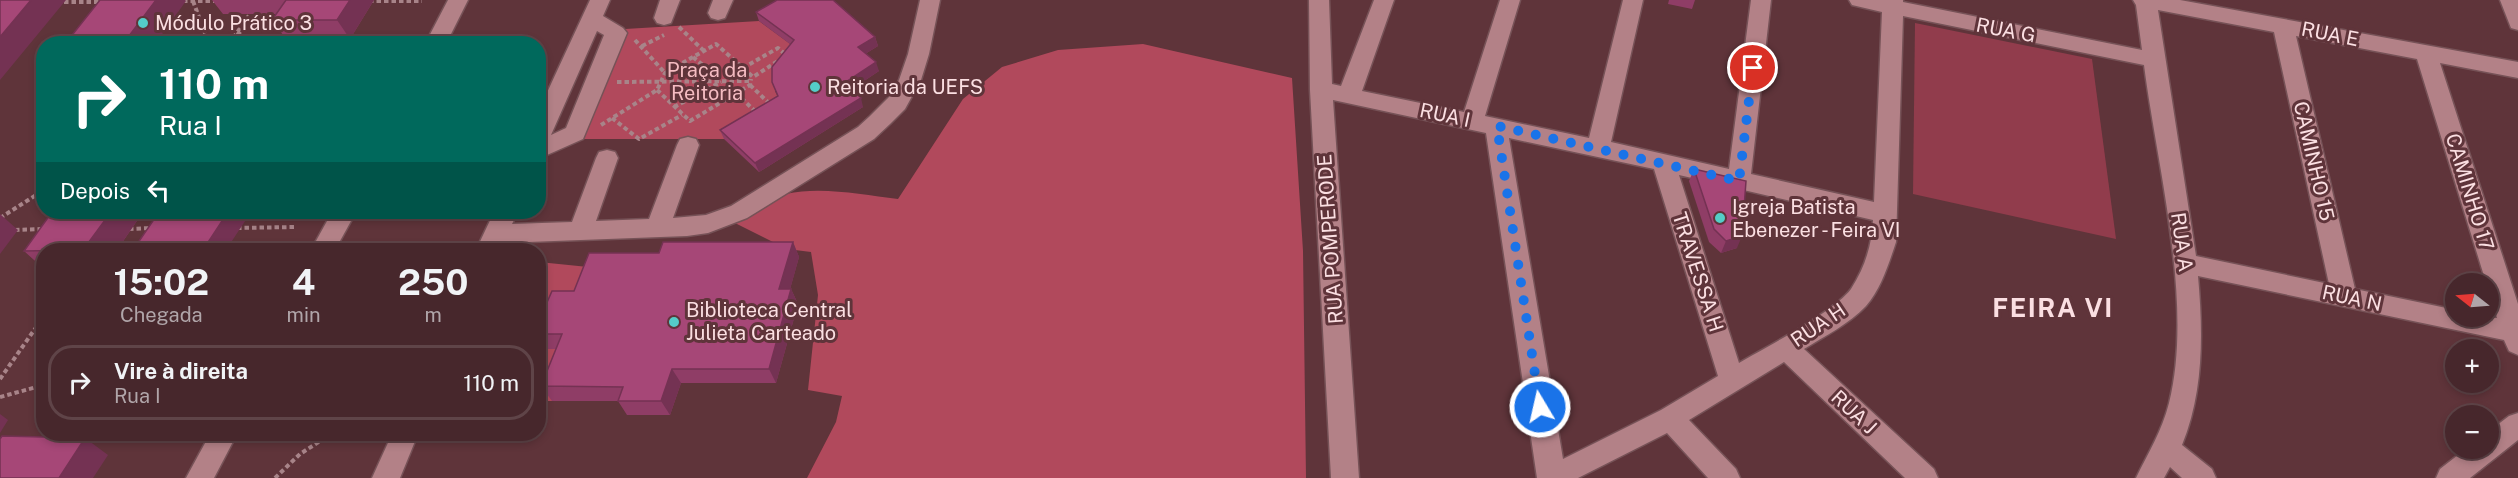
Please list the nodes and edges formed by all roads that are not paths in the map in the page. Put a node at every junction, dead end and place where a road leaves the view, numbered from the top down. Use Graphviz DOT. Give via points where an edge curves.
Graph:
graph roads {
  1 [pos="458,0"];
  2 [pos="930,0"];
  3 [pos="1319,0"];
  4 [pos="1384,0"];
  5 [pos="1510,0"];
  6 [pos="1633,0"];
  7 [pos="1761,0"];
  8 [pos="1859,0"];
  9 [pos="2145,0"];
  10 [pos="2510,0"];
  11 [pos="1892,4"];
  12 [pos="596,9"];
  13 [pos="2518,23"];
  14 [pos="2283,25"];
  15 [pos="439,36"];
  16 [pos="2426,52"];
  17 [pos="2152,59"];
  18 [pos="2518,70"];
  19 [pos="1321,90"];
  20 [pos="1349,95"];
  21 [pos="546,120"];
  22 [pos="1472,121"];
  23 [pos="1497,126"];
  24 [pos="688,145"];
  25 [pos="546,147"];
  26 [pos="1598,148"];
  27 [pos="607,158"];
  28 [pos="1664,164"];
  29 [pos="1739,181"];
  30 [pos="1884,213"];
  31 [pos="340,219"];
  32 [pos="503,219"];
  33 [pos="658,228"];
  34 [pos="581,231"];
  35 [pos="492,242"];
  36 [pos="327,243"];
  37 [pos="2187,264"];
  38 [pos="2344,297"];
  39 [pos="2517,336"];
  40 [pos="1785,347"];
  41 [pos="1732,380"];
  42 [pos="1670,418"];
  43 [pos="2518,424"];
  44 [pos="220,441"];
  45 [pos="402,441"];
  46 [pos="2168,449"];
  47 [pos="200,478"];
  48 [pos="386,478"];
  49 [pos="1345,478"];
  50 [pos="1551,478"];
  51 [pos="1726,478"];
  52 [pos="1924,478"];
  53 [pos="2150,478"];
  54 [pos="2202,478"];
  55 [pos="2450,478"];
  1 -- 15 [label="street"];
  2 -- 33 [label="street" via="909,80 898,102 866,133 724,219 698,226"];
  3 -- 19 [label="street, RUA POMPERODE"];
  4 -- 20 [label="street"];
  5 -- 22 [label="street"];
  6 -- 26 [label="street"];
  7 -- 29 [label="street"];
  8 -- 11 [label="street, RUA G"];
  9 -- 14 [label="street, RUA E"];
  9 -- 17 [label="street, RUA A"];
  10 -- 13 [label="street"];
  11 -- 17 [label="street, RUA G"];
  11 -- 30 [label="street, RUA H"];
  12 -- 21 [label="street"];
  12 -- 25 [label="street" via="616,33 575,133"];
  14 -- 16 [label="street, RUA E"];
  14 -- 38 [label="street, CAMINHO 15"];
  16 -- 18 [label="street, RUA E"];
  16 -- 39 [label="street, CAMINHO 17"];
  17 -- 37 [label="street, RUA A"];
  19 -- 20 [label="street, RUA I"];
  19 -- 49 [label="street, RUA POMPERODE"];
  20 -- 22 [label="street, RUA I"];
  22 -- 23 [label="street, RUA I"];
  23 -- 26 [label="street, RUA I"];
  23 -- 50 [label="street"];
  24 -- 33 [label="street"];
  26 -- 28 [label="street, RUA I"];
  27 -- 34 [label="street"];
  28 -- 29 [label="street, RUA I"];
  28 -- 41 [label="street, TRAVESSA H"];
  29 -- 30 [label="street, RUA I"];
  30 -- 40 [label="street, RUA H" via="1884,242 1858,298 1828,322"];
  31 -- 36 [label="street"];
  32 -- 35 [label="street"];
  33 -- 34 [label="street"];
  34 -- 35 [label="street"];
  37 -- 38 [label="street, RUA N"];
  37 -- 46 [label="street, RUA A" via="2188,361"];
  38 -- 39 [label="street, RUA N"];
  40 -- 41 [label="street, RUA H"];
  40 -- 52 [label="street, RUA J"];
  41 -- 42 [label="street, RUA H"];
  42 -- 50 [label="street, RUA H"];
  42 -- 51 [label="street"];
  43 -- 55 [label="street"];
  44 -- 47 [label="street"];
  45 -- 48 [label="street"];
  46 -- 53 [label="street, RUA A"];
  46 -- 54 [label="street"];
}
